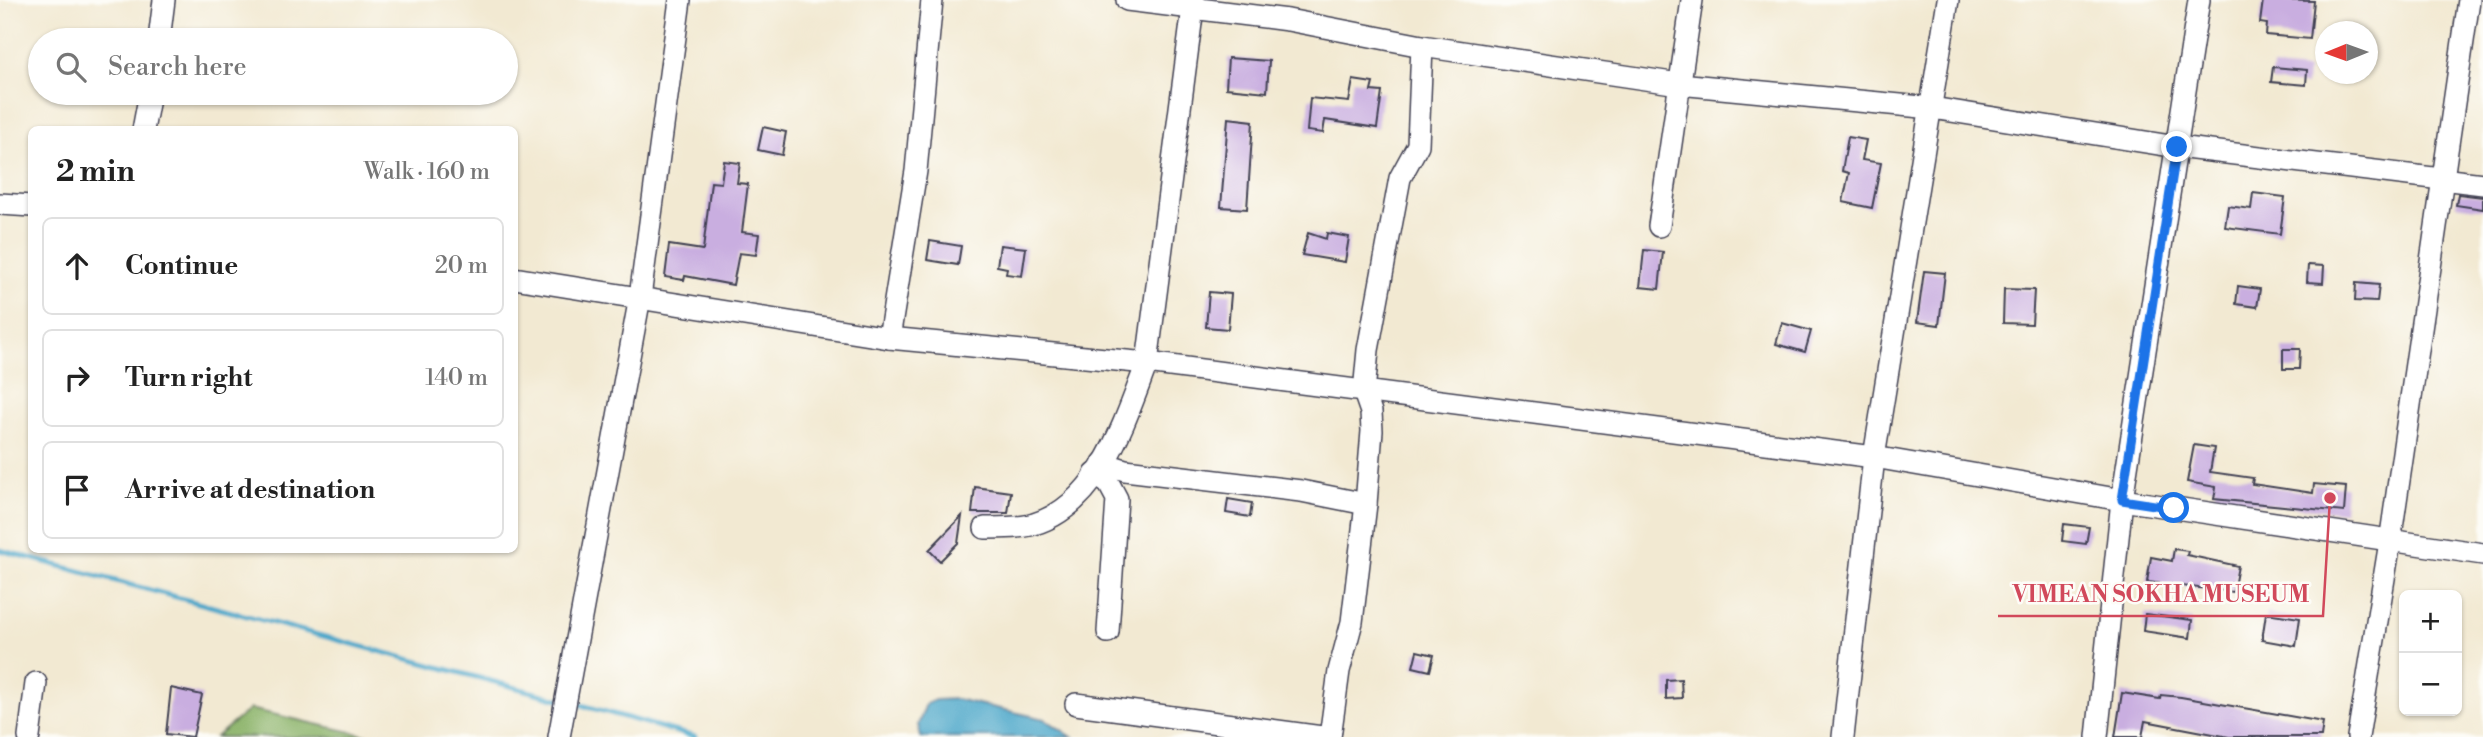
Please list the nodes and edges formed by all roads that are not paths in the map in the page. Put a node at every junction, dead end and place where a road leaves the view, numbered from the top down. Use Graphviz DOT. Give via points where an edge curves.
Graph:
graph roads {
  1 [pos="164,0"];
  2 [pos="680,0"];
  3 [pos="932,0"];
  4 [pos="1127,0"];
  5 [pos="1692,0"];
  6 [pos="1948,0"];
  7 [pos="2199,0"];
  8 [pos="2469,0"];
  9 [pos="1194,3"];
  10 [pos="160,28"];
  11 [pos="1422,46"];
  12 [pos="1679,84"];
  13 [pos="148,105"];
  14 [pos="1932,108"];
  15 [pos="144,126"];
  16 [pos="2177,147"];
  17 [pos="2443,177"];
  18 [pos="2483,184"];
  19 [pos="0,204"];
  20 [pos="28,206"];
  21 [pos="1659,226"];
  22 [pos="518,279"];
  23 [pos="640,296"];
  24 [pos="890,338"];
  25 [pos="1147,363"];
  26 [pos="1364,392"];
  27 [pos="1874,457"];
  28 [pos="1099,468"];
  29 [pos="2122,500"];
  30 [pos="1366,504"];
  31 [pos="985,527"];
  32 [pos="2390,542"];
  33 [pos="2483,554"];
  34 [pos="1108,632"];
  35 [pos="36,683"];
  36 [pos="1076,704"];
  37 [pos="29,737"];
  38 [pos="559,737"];
  39 [pos="1322,737"];
  40 [pos="1329,737"];
  41 [pos="1843,737"];
  42 [pos="2098,737"];
  43 [pos="2358,737"];
  1 -- 10 [label="street"];
  2 -- 23 [label="street"];
  3 -- 24 [label="street" via="916,171"];
  4 -- 9 [label="street"];
  5 -- 12 [label="street"];
  6 -- 14 [label="street"];
  7 -- 16 [label="street"];
  8 -- 17 [label="street"];
  9 -- 11 [label="street"];
  9 -- 25 [label="street"];
  11 -- 12 [label="street"];
  11 -- 26 [label="street" via="1418,145 1400,178"];
  12 -- 14 [label="street"];
  12 -- 21 [label="street"];
  13 -- 15 [label="street"];
  14 -- 16 [label="street"];
  14 -- 27 [label="street"];
  16 -- 17 [label="street"];
  16 -- 29 [label="street"];
  17 -- 18 [label="street"];
  17 -- 32 [label="street"];
  19 -- 20 [label="street"];
  22 -- 23 [label="street"];
  23 -- 24 [label="street"];
  23 -- 38 [label="street"];
  24 -- 25 [label="street"];
  25 -- 26 [label="street"];
  25 -- 28 [label="street"];
  26 -- 27 [label="street"];
  26 -- 30 [label="street" via="1372,431"];
  27 -- 29 [label="street"];
  27 -- 41 [label="street"];
  28 -- 30 [label="street" via="1301,491"];
  28 -- 31 [label="street" via="1070,505 1033,525"];
  28 -- 34 [label="street" via="1118,499"];
  29 -- 32 [label="street"];
  29 -- 42 [label="street"];
  30 -- 40 [label="street" via="1352,622"];
  32 -- 33 [label="street"];
  32 -- 43 [label="street"];
  35 -- 37 [label="street"];
  36 -- 39 [label="street"];
}
